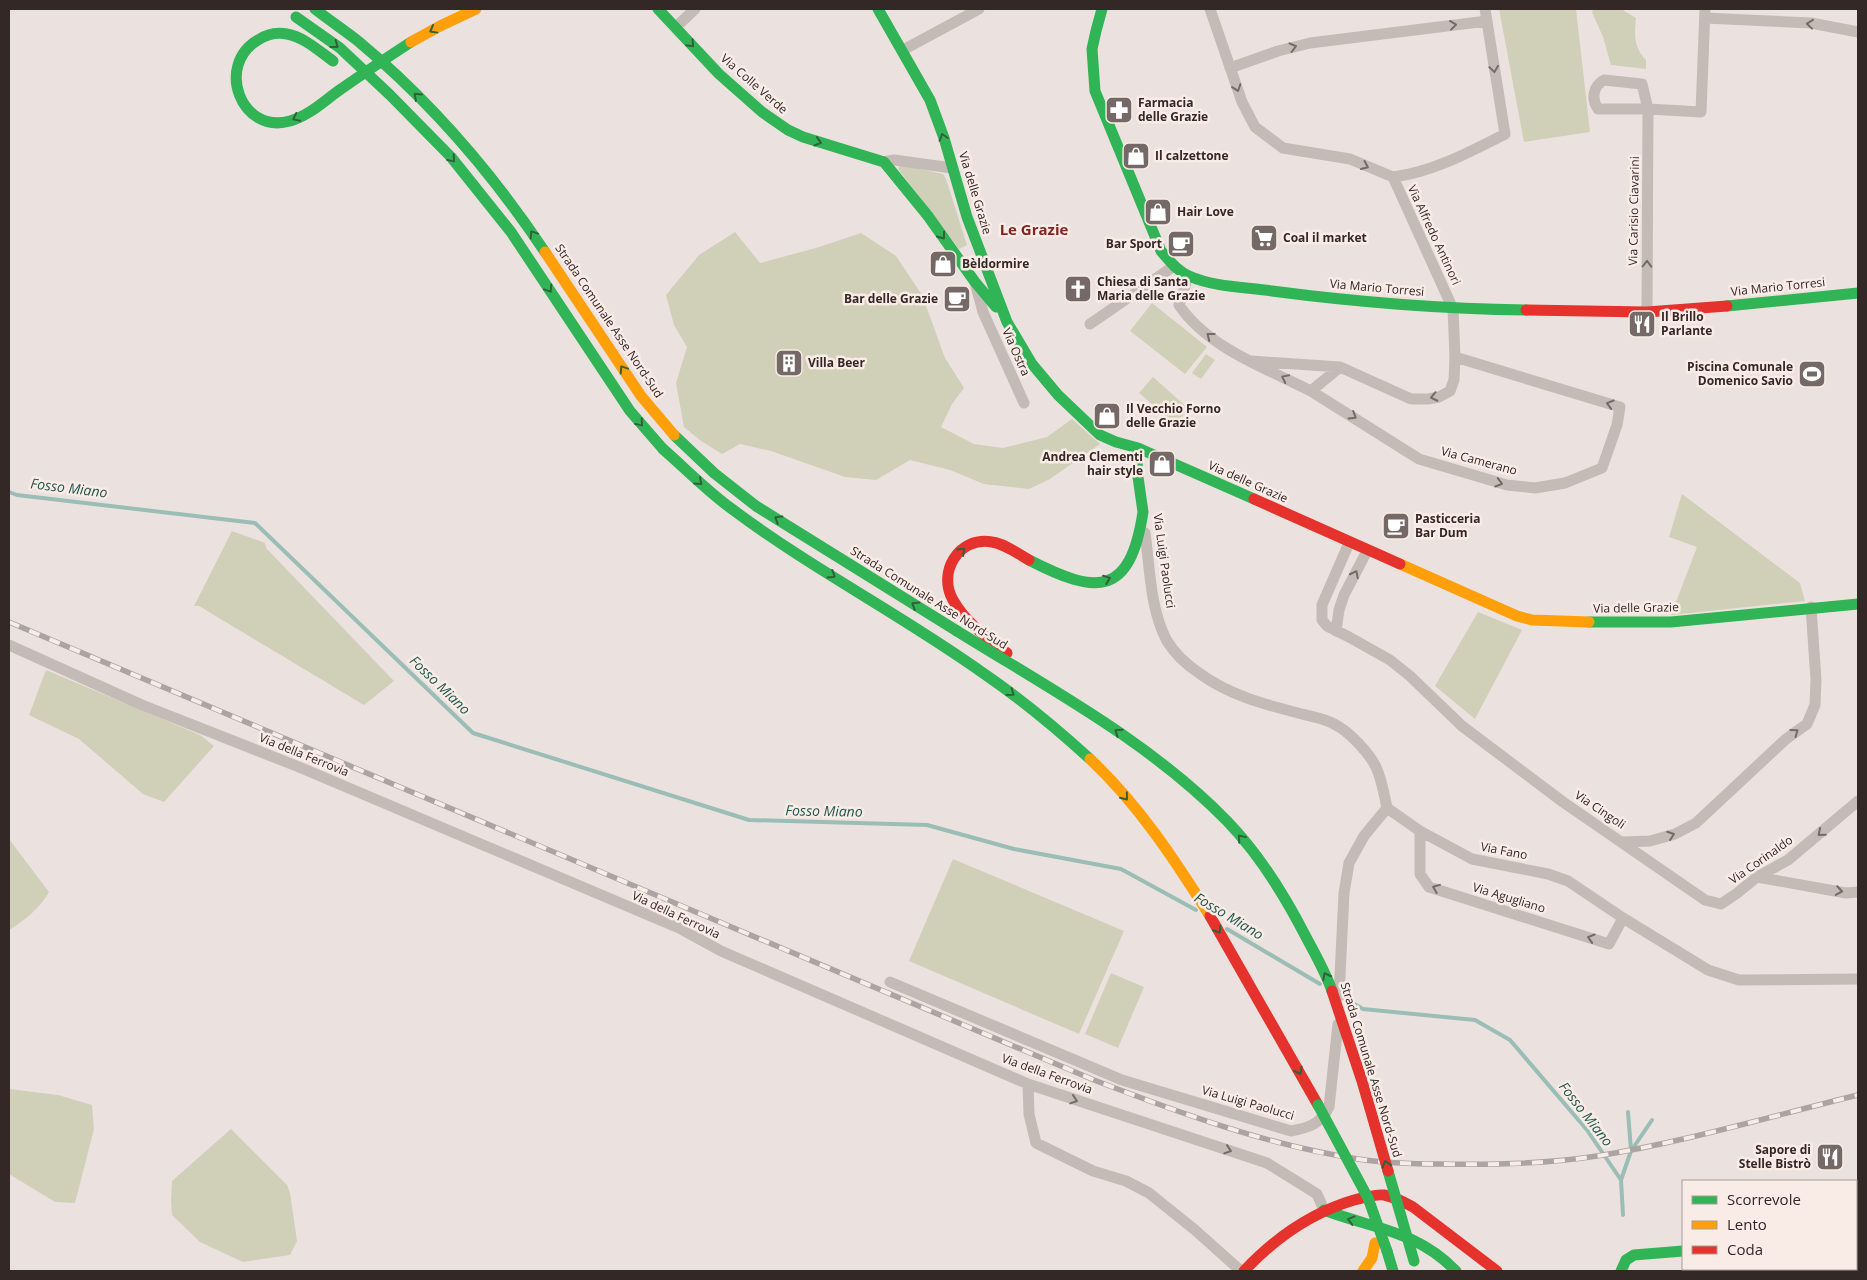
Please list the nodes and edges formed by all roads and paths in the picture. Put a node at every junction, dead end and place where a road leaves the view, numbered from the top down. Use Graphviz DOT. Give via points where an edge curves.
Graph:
graph roads {
  1 [pos="285,9"];
  2 [pos="315,9"];
  3 [pos="476,9"];
  4 [pos="658,9"];
  5 [pos="695,9"];
  6 [pos="878,9"];
  7 [pos="979,9"];
  8 [pos="1102,9"];
  9 [pos="1210,9"];
  10 [pos="1484,9"];
  11 [pos="1705,14"];
  12 [pos="1487,21"];
  13 [pos="676,27"];
  14 [pos="1858,32"];
  15 [pos="904,50"];
  16 [pos="1230,68"];
  17 [pos="1648,109"];
  18 [pos="438,143"];
  19 [pos="884,162"];
  20 [pos="952,168"];
  21 [pos="1392,177"];
  22 [pos="979,250"];
  23 [pos="961,263"];
  24 [pos="1174,266"];
  25 [pos="1188,276"];
  26 [pos="975,282"];
  27 [pos="1858,292"];
  28 [pos="996,307"];
  29 [pos="1453,309"];
  30 [pos="983,312"];
  31 [pos="1647,312"];
  32 [pos="1007,322"];
  33 [pos="1090,324"];
  34 [pos="1455,357"];
  35 [pos="1251,361"];
  36 [pos="1340,367"];
  37 [pos="1311,391"];
  38 [pos="1024,403"];
  39 [pos="1138,448"];
  40 [pos="1143,512"];
  41 [pos="1350,543"];
  42 [pos="1367,550"];
  43 [pos="1328,589"];
  44 [pos="1344,595"];
  45 [pos="1858,604"];
  46 [pos="1811,607"];
  47 [pos="1336,632"];
  48 [pos="9,646"];
  49 [pos="1068,700"];
  50 [pos="1858,801"];
  51 [pos="1387,808"];
  52 [pos="1420,831"];
  53 [pos="1623,842"];
  54 [pos="1757,876"];
  55 [pos="1858,892"];
  56 [pos="1623,918"];
  57 [pos="1858,979"];
  58 [pos="890,982"];
  59 [pos="1028,1084"];
  60 [pos="1368,1198"];
  61 [pos="1324,1210"];
  62 [pos="1682,1251"];
  63 [pos="1415,1266"];
  64 [pos="1242,1271"];
  65 [pos="1362,1271"];
  66 [pos="1393,1271"];
  67 [pos="1456,1271"];
  68 [pos="1497,1271"];
  69 [pos="1621,1271"];
  1 -- 18 [label="main road, one-way, bridge" via="340,48"];
  49 -- 2 [label="main road, Strada Comunale Asse Nord-Sud, one-way, bridge" via="756,506 714,473 674,435 641,396 526,224 464,145 427,104 358,41"];
  3 -- 18 [label="main road, one-way, bridge" via="429,31 311,109 288,122 254,116 237,88 237,68 244,52 262,37 288,34 303,39 341,67 367,89 401,117"];
  4 -- 13 [label="main road, Via Colle Verde"];
  5 -- 13 [label="street"];
  6 -- 15 [label="main road, Via delle Grazie"];
  7 -- 15 [label="street"];
  8 -- 24 [label="main road, Via Mario Torresi" via="1093,35 1095,91 1161,251"];
  9 -- 16 [label="street, Via Alfredo Antinori"];
  10 -- 12 [label="street"];
  14 -- 11 [label="street, one-way"];
  11 -- 17 [label="street" via="1701,112"];
  16 -- 12 [label="street, one-way" via="1310,43"];
  12 -- 21 [label="street, one-way" via="1505,134 1430,168"];
  13 -- 19 [label="main road, Via Colle Verde, one-way" via="719,74 788,130"];
  20 -- 15 [label="main road, Via delle Grazie, one-way" via="930,100"];
  16 -- 21 [label="street, Via Alfredo Antinori, one-way" via="1255,127 1283,148 1350,159"];
  17 -- 17 [label="street" via="1642,84 1604,80 1598,83 1594,93 1598,109"];
  31 -- 17 [label="street, Via Carisio Ciavarini, one-way"];
  18 -- 60 [label="main road, one-way, bridge" via="511,232 630,411 663,449 717,498 780,542 972,664 1021,700 1094,763 1151,829 1184,876 1275,1028"];
  19 -- 20 [label="street, Via Colle Verde" via="894,160"];
  19 -- 23 [label="main road, one-way"];
  20 -- 22 [label="main road, Via delle Grazie"];
  21 -- 29 [label="street, Via Alfredo Antinori"];
  22 -- 23 [label="street" via="975,257"];
  22 -- 32 [label="main road, Via delle Grazie"];
  23 -- 26 [label="main road"];
  24 -- 25 [label="main road, Via Mario Torresi"];
  24 -- 33 [label="street"];
  25 -- 29 [label="main road, Via Mario Torresi" via="1286,293"];
  35 -- 25 [label="street, Via Camerano, one-way" via="1188,320 1179,305"];
  26 -- 28 [label="main road"];
  26 -- 30 [label="street, Via Ostra"];
  27 -- 31 [label="main road, Via Mario Torresi"];
  28 -- 30 [label="street"];
  28 -- 32 [label="main road"];
  29 -- 31 [label="main road, Via Mario Torresi"];
  29 -- 34 [label="street, Via Camerano"];
  30 -- 38 [label="street, Via Ostra"];
  32 -- 39 [label="main road, Via delle Grazie" via="1035,368 1058,395 1100,435"];
  34 -- 36 [label="street, Via Camerano, one-way" via="1450,391 1440,398 1412,399"];
  37 -- 34 [label="street, Via Camerano, one-way" via="1419,459 1507,485 1536,488 1565,483 1602,468 1620,407"];
  35 -- 36 [label="street, Via Camerano"];
  37 -- 35 [label="street, Via Camerano, one-way"];
  36 -- 37 [label="street"];
  39 -- 40 [label="main road, Via Luigi Paolucci"];
  39 -- 41 [label="main road, Via delle Grazie"];
  49 -- 40 [label="main road, one-way, bridge" via="977,630 959,609 947,584 948,566 959,552 977,541 997,542 1060,576 1088,583 1110,580 1120,573 1134,554"];
  40 -- 51 [label="street, Via Luigi Paolucci" via="1154,600 1168,642 1178,655 1215,684 1250,700 1334,724 1360,744 1376,766"];
  41 -- 42 [label="main road, Via delle Grazie"];
  41 -- 43 [label="street, Via Cingoli"];
  44 -- 42 [label="street, one-way"];
  42 -- 46 [label="main road, Via delle Grazie" via="1532,620 1671,622"];
  43 -- 44 [label="street"];
  43 -- 47 [label="street, Via Cingoli" via="1322,605 1322,620"];
  44 -- 47 [label="street"];
  45 -- 46 [label="main road, Via delle Grazie"];
  53 -- 46 [label="street, Via Cingoli, one-way" via="1650,841 1696,823 1786,739 1807,724 1815,705 1816,680"];
  47 -- 53 [label="street, Via Cingoli" via="1390,660 1462,726 1562,802"];
  48 -- 59 [label="street, Via della Ferrovia" via="142,706 299,767 661,920 721,951"];
  63 -- 49 [label="main road, Strada Comunale Asse Nord-Sud, one-way, bridge" via="1362,1081 1331,987 1289,904 1256,856 1226,821 1171,770"];
  50 -- 54 [label="street, Via Corinaldo, one-way" via="1788,860"];
  51 -- 52 [label="street, Via Fano"];
  51 -- 58 [label="street, Via Luigi Paolucci, bridge" via="1364,836 1349,863 1344,893 1338,1017 1329,1108 1316,1123 1304,1129 1291,1131 1122,1080"];
  52 -- 56 [label="street, Via Fano" via="1472,859 1568,881"];
  56 -- 52 [label="street, Via Agugliano, one-way" via="1609,944 1429,887 1420,874"];
  53 -- 54 [label="street, Via Corinaldo" via="1705,900 1721,904"];
  54 -- 55 [label="street, one-way" via="1846,893"];
  56 -- 57 [label="street, Via Fano" via="1708,970 1739,980"];
  59 -- 61 [label="street, Via della Ferrovia, one-way" via="1267,1163 1317,1194"];
  59 -- 64 [label="street" via="1029,1114 1036,1143 1149,1193"];
  60 -- 65 [label="main road, bridge" via="1375,1243 1368,1267"];
  60 -- 66 [label="main road, bridge"];
  61 -- 64 [label="main road" via="1296,1226"];
  67 -- 61 [label="main road, one-way" via="1447,1261 1413,1240"];
  61 -- 68 [label="main road" via="1374,1196 1399,1198"];
  62 -- 69 [label="main road" via="1634,1255 1626,1260"];
}
